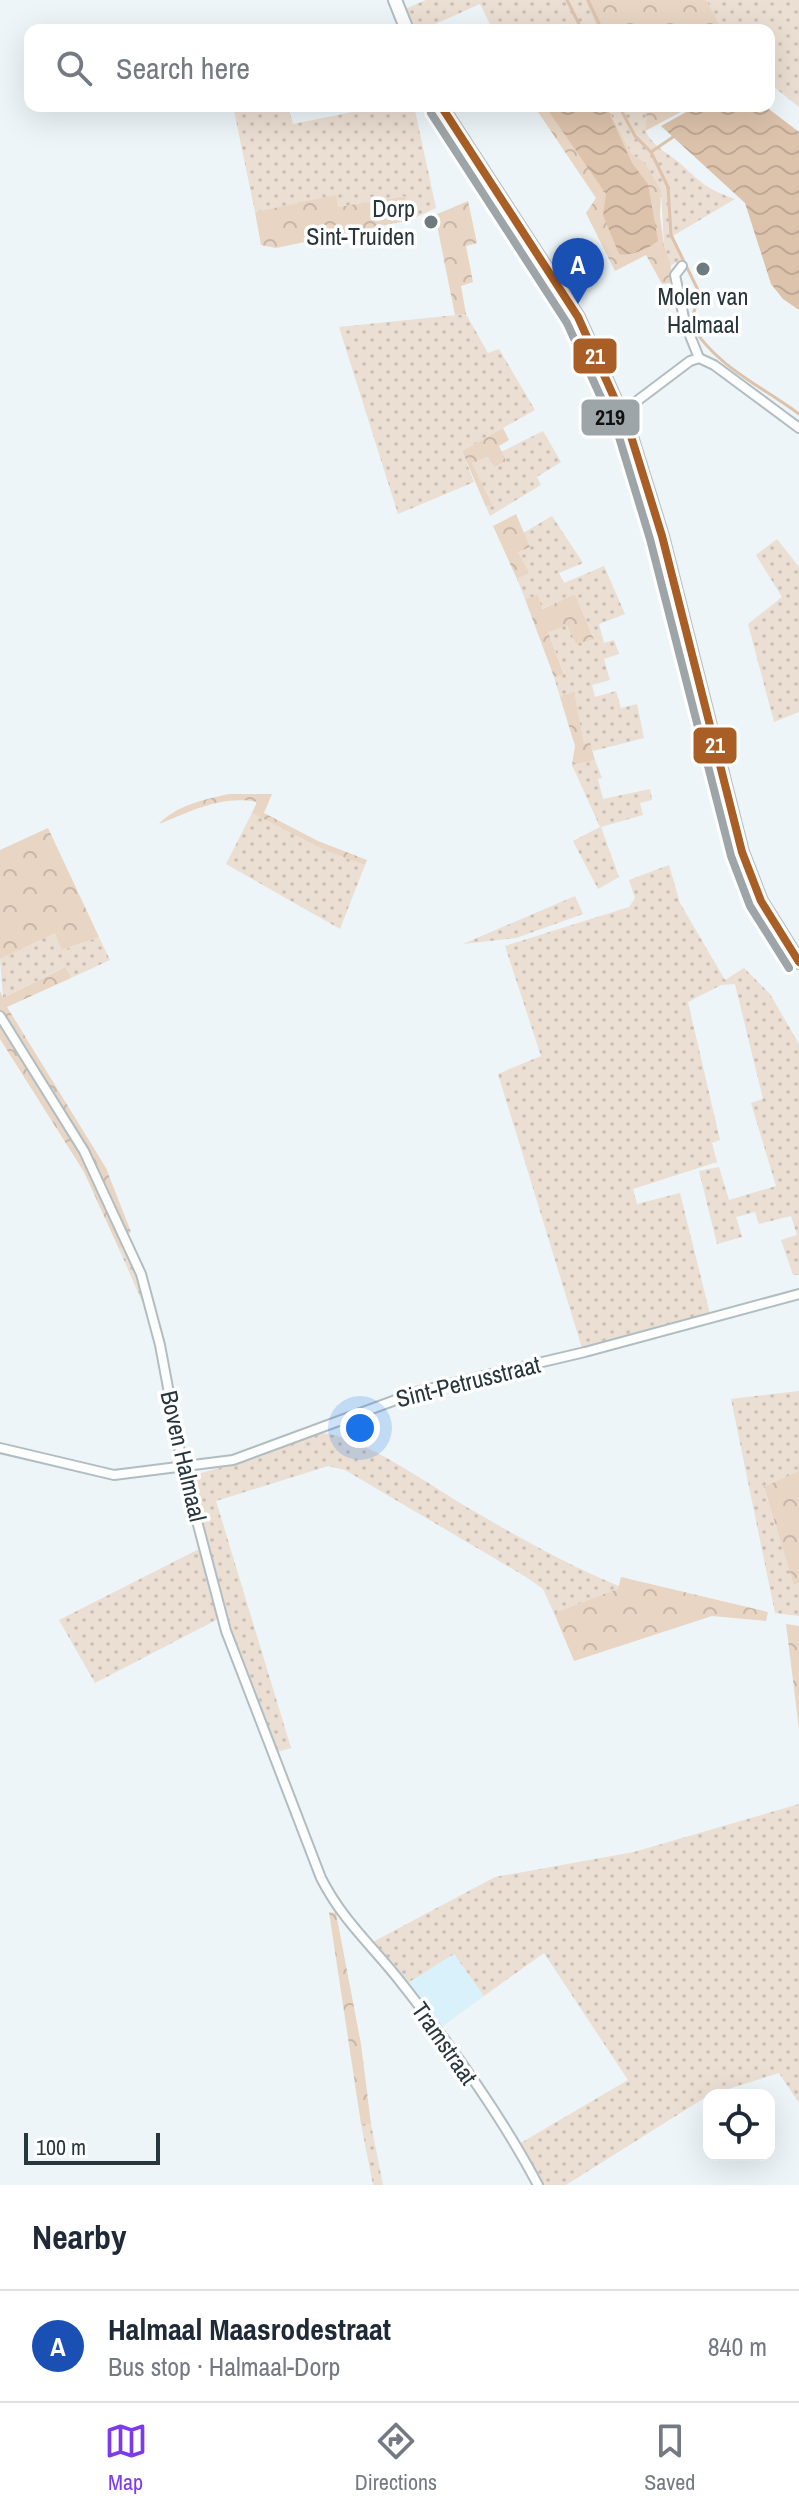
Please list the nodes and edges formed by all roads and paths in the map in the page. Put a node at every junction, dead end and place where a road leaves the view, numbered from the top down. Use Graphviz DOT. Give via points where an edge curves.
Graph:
graph roads {
  1 [pos="395,0"];
  2 [pos="405,24"];
  3 [pos="445,112"];
  4 [pos="682,266"];
  5 [pos="699,358"];
  6 [pos="621,413"];
  7 [pos="799,428"];
  8 [pos="799,962"];
  9 [pos="0,1016"];
  10 [pos="799,1294"];
  11 [pos="0,1448"];
  12 [pos="183,1468"];
  13 [pos="338,1912"];
  14 [pos="538,2185"];
  1 -- 2 [label="street"];
  3 -- 6 [label="street" via="557,280"];
  4 -- 5 [label="street" via="675,275 680,305"];
  5 -- 6 [label="street"];
  5 -- 7 [label="street"];
  6 -- 8 [label="street" via="647,479 742,852 761,901"];
  9 -- 12 [label="street, Boven Halmaal" via="84,1151 133,1254 160,1345"];
  10 -- 12 [label="street, Sint-Petrusstraat" via="420,1391 264,1452"];
  11 -- 12 [label="street, Sint-Petrusstraat" via="114,1475"];
  12 -- 13 [label="street, Boven Halmaal" via="226,1631 295,1819"];
  13 -- 14 [label="street, Tramstraat" via="412,1997"];
}
